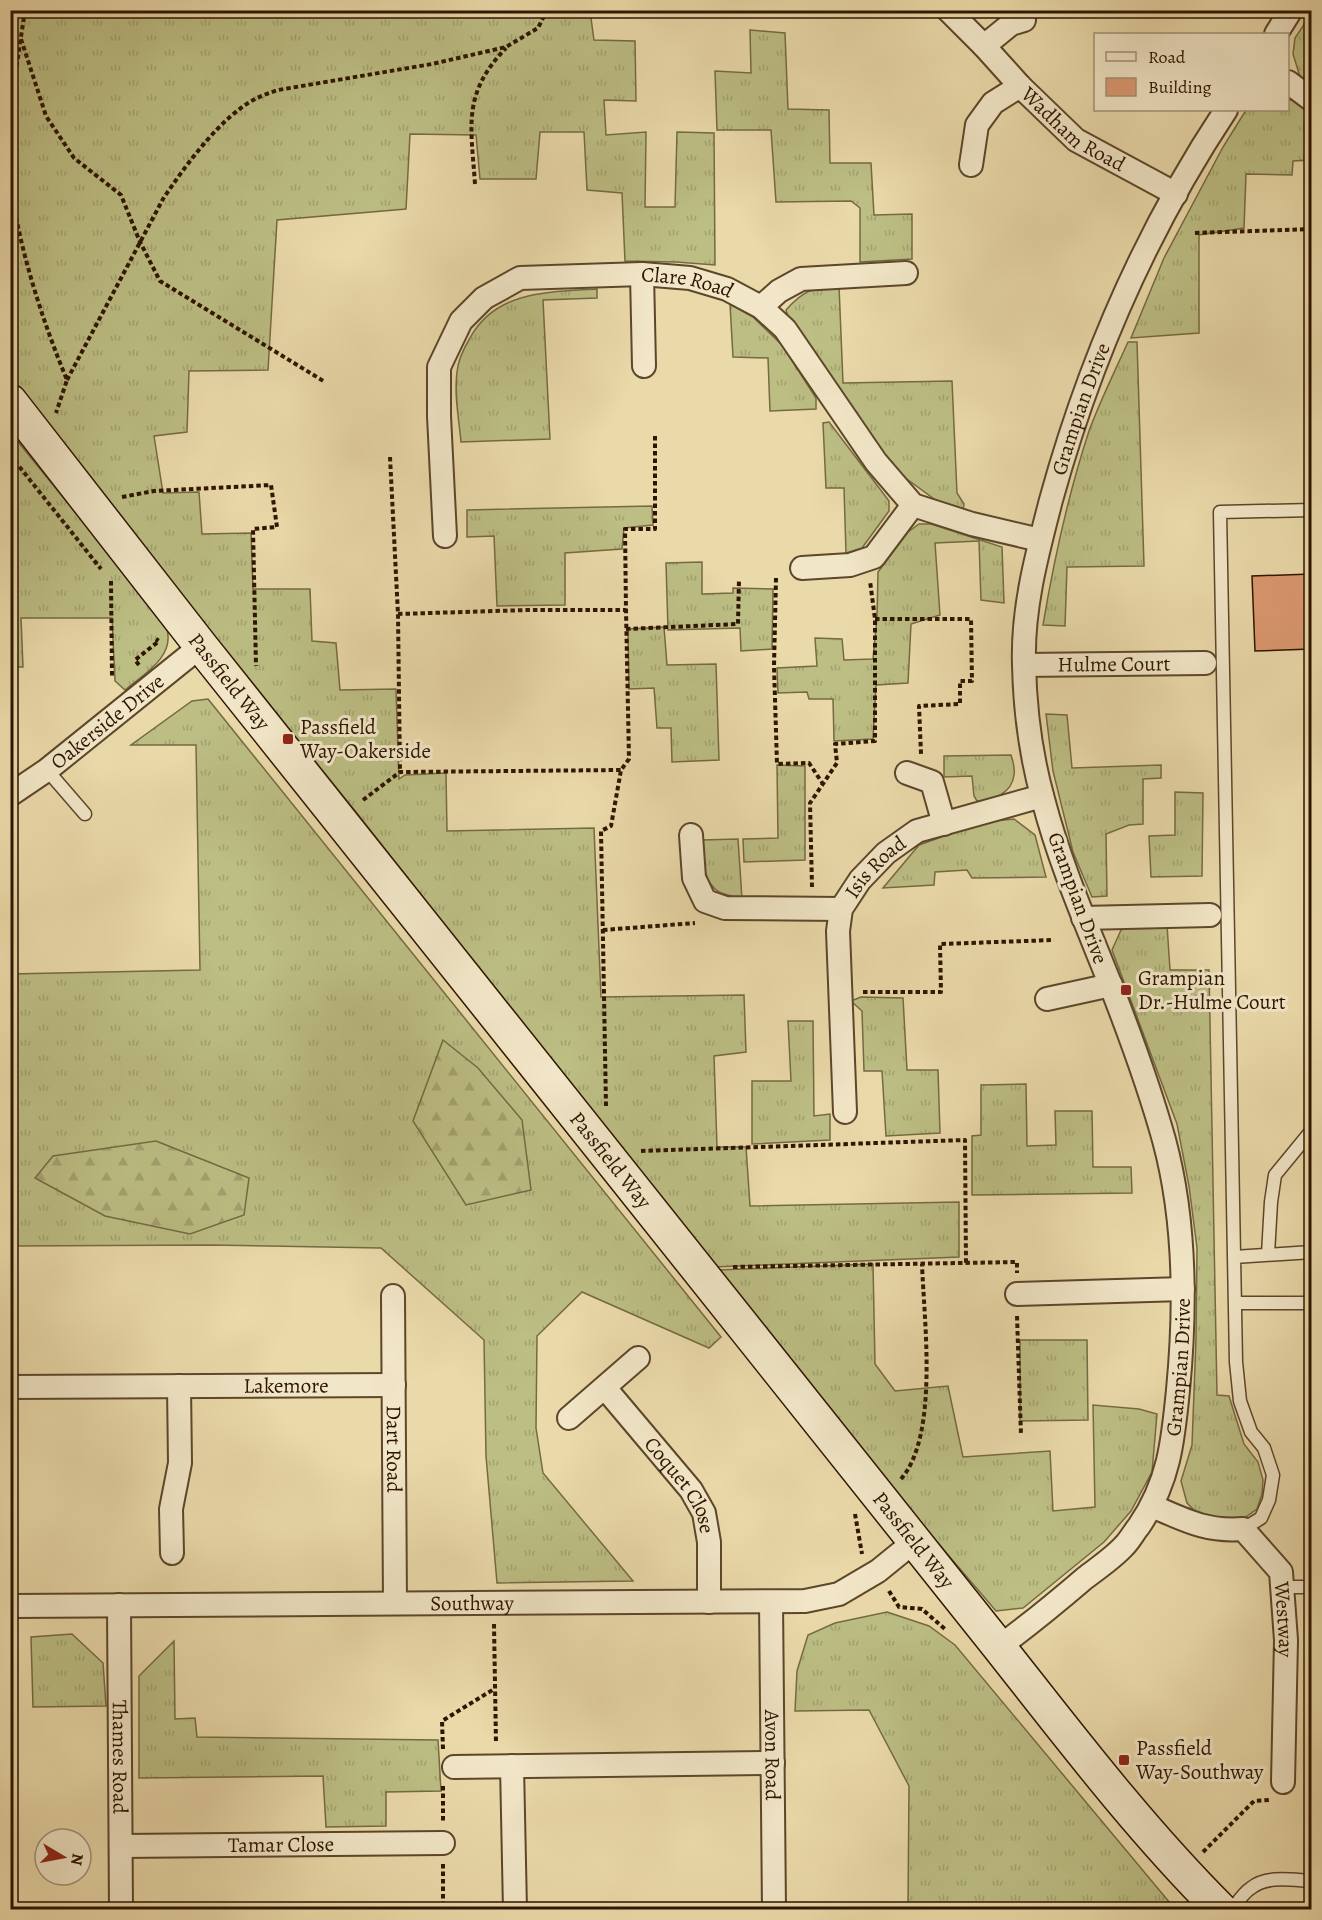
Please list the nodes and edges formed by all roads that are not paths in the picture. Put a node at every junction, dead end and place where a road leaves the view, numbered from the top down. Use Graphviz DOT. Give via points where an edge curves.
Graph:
graph roads {
  1 [pos="948,10"];
  2 [pos="1292,10"];
  3 [pos="1024,20"];
  4 [pos="1277,33"];
  5 [pos="984,46"];
  6 [pos="1289,84"];
  7 [pos="1020,86"];
  8 [pos="1311,100"];
  9 [pos="1225,111"];
  10 [pos="971,165"];
  11 [pos="1176,194"];
  12 [pos="906,273"];
  13 [pos="642,274"];
  14 [pos="761,307"];
  15 [pos="644,366"];
  16 [pos="10,401"];
  17 [pos="913,505"];
  18 [pos="1311,510"];
  19 [pos="445,536"];
  20 [pos="1040,540"];
  21 [pos="802,568"];
  22 [pos="201,646"];
  23 [pos="1205,663"];
  24 [pos="1024,665"];
  25 [pos="47,770"];
  26 [pos="914,776"];
  27 [pos="10,795"];
  28 [pos="1042,796"];
  29 [pos="85,814"];
  30 [pos="944,824"];
  31 [pos="691,835"];
  32 [pos="841,909"];
  33 [pos="1210,915"];
  34 [pos="1083,918"];
  35 [pos="1111,985"];
  36 [pos="1047,999"];
  37 [pos="845,1112"];
  38 [pos="1311,1130"];
  39 [pos="1311,1252"];
  40 [pos="1268,1254"];
  41 [pos="1234,1257"];
  42 [pos="1183,1289"];
  43 [pos="1017,1294"];
  44 [pos="393,1296"];
  45 [pos="1234,1303"];
  46 [pos="1311,1304"];
  47 [pos="638,1358"];
  48 [pos="394,1385"];
  49 [pos="178,1386"];
  50 [pos="10,1387"];
  51 [pos="605,1388"];
  52 [pos="569,1418"];
  53 [pos="1152,1506"];
  54 [pos="1243,1529"];
  55 [pos="915,1541"];
  56 [pos="172,1553"];
  57 [pos="1282,1587"];
  58 [pos="1311,1587"];
  59 [pos="710,1602"];
  60 [pos="771,1602"];
  61 [pos="394,1603"];
  62 [pos="119,1605"];
  63 [pos="10,1606"];
  64 [pos="999,1647"];
  65 [pos="772,1763"];
  66 [pos="505,1766"];
  67 [pos="454,1767"];
  68 [pos="1279,1791"];
  69 [pos="443,1843"];
  70 [pos="121,1846"];
  71 [pos="1311,1881"];
  72 [pos="121,1910"];
  73 [pos="515,1910"];
  74 [pos="774,1910"];
  75 [pos="1221,1910"];
  76 [pos="1232,1910"];
  1 -- 5 [label="street, Wadham Road"];
  2 -- 4 [label="street"];
  3 -- 5 [label="street" via="1011,24"];
  5 -- 7 [label="street, Wadham Road"];
  6 -- 8 [label="street"];
  7 -- 10 [label="street" via="993,103 977,125"];
  7 -- 11 [label="street, Wadham Road" via="1076,140"];
  9 -- 11 [label="street, Grampian Drive"];
  11 -- 20 [label="street, Grampian Drive" via="1137,266 1104,342 1069,436"];
  12 -- 14 [label="street" via="801,279"];
  13 -- 14 [label="street, Clare Road" via="699,281 727,289"];
  13 -- 15 [label="street"];
  13 -- 19 [label="street, Clare Road" via="520,278 484,297 461,321 439,367 430,416"];
  14 -- 17 [label="street, Clare Road" via="785,329 876,462"];
  16 -- 22 [label="street, Passfield Way"];
  17 -- 20 [label="street"];
  17 -- 21 [label="street" via="874,557 850,565"];
  18 -- 41 [label="lane" via="1220,512"];
  20 -- 24 [label="street, Grampian Drive" via="1026,613"];
  22 -- 25 [label="street, Oakerside Drive"];
  22 -- 55 [label="street, Passfield Way"];
  23 -- 24 [label="street, Hulme Court"];
  24 -- 28 [label="street, Grampian Drive" via="1029,730"];
  25 -- 27 [label="street, Oakerside Drive"];
  25 -- 29 [label="lane"];
  26 -- 30 [label="street" via="932,783"];
  28 -- 30 [label="street, Isis Road"];
  28 -- 34 [label="street, Grampian Drive"];
  30 -- 32 [label="street, Isis Road" via="917,831 886,853 860,880"];
  31 -- 32 [label="street" via="694,878 705,901 725,908"];
  32 -- 37 [label="street, Isis Road" via="838,931"];
  33 -- 34 [label="street"];
  34 -- 35 [label="street, Grampian Drive"];
  35 -- 36 [label="street"];
  35 -- 42 [label="street, Grampian Drive" via="1165,1142 1180,1216"];
  38 -- 40 [label="lane" via="1275,1175"];
  39 -- 40 [label="lane"];
  40 -- 41 [label="lane"];
  41 -- 45 [label="lane"];
  42 -- 43 [label="street"];
  42 -- 53 [label="street, Grampian Drive" via="1173,1441"];
  44 -- 48 [label="street, Dart Road"];
  45 -- 46 [label="lane"];
  45 -- 54 [label="lane" via="1240,1401 1273,1475 1261,1518"];
  47 -- 51 [label="street"];
  48 -- 49 [label="street, Lakemore"];
  48 -- 61 [label="street, Dart Road"];
  49 -- 50 [label="street, Lakemore"];
  49 -- 56 [label="street" via="180,1463 171,1509"];
  51 -- 52 [label="street"];
  51 -- 59 [label="street, Coquet Close" via="691,1490 704,1513 710,1542"];
  53 -- 54 [label="street" via="1201,1527"];
  53 -- 64 [label="street, Grampian Drive" via="1125,1545"];
  54 -- 57 [label="street, Westway" via="1281,1572"];
  55 -- 60 [label="street, Southway" via="878,1571 839,1594"];
  55 -- 64 [label="street, Passfield Way"];
  57 -- 58 [label="lane"];
  57 -- 68 [label="street, Westway" via="1286,1640"];
  59 -- 60 [label="street, Southway"];
  59 -- 61 [label="street, Southway"];
  60 -- 65 [label="street, Avon Road"];
  61 -- 62 [label="street, Southway"];
  62 -- 63 [label="street, Southway"];
  62 -- 70 [label="street, Thames Road"];
  64 -- 75 [label="street, Passfield Way" via="1110,1788"];
  65 -- 66 [label="street"];
  65 -- 74 [label="street, Avon Road"];
  66 -- 67 [label="street"];
  66 -- 73 [label="street"];
  69 -- 70 [label="street, Tamar Close"];
  70 -- 72 [label="street, Thames Road"];
  71 -- 76 [label="lane" via="1261,1882"];
}
